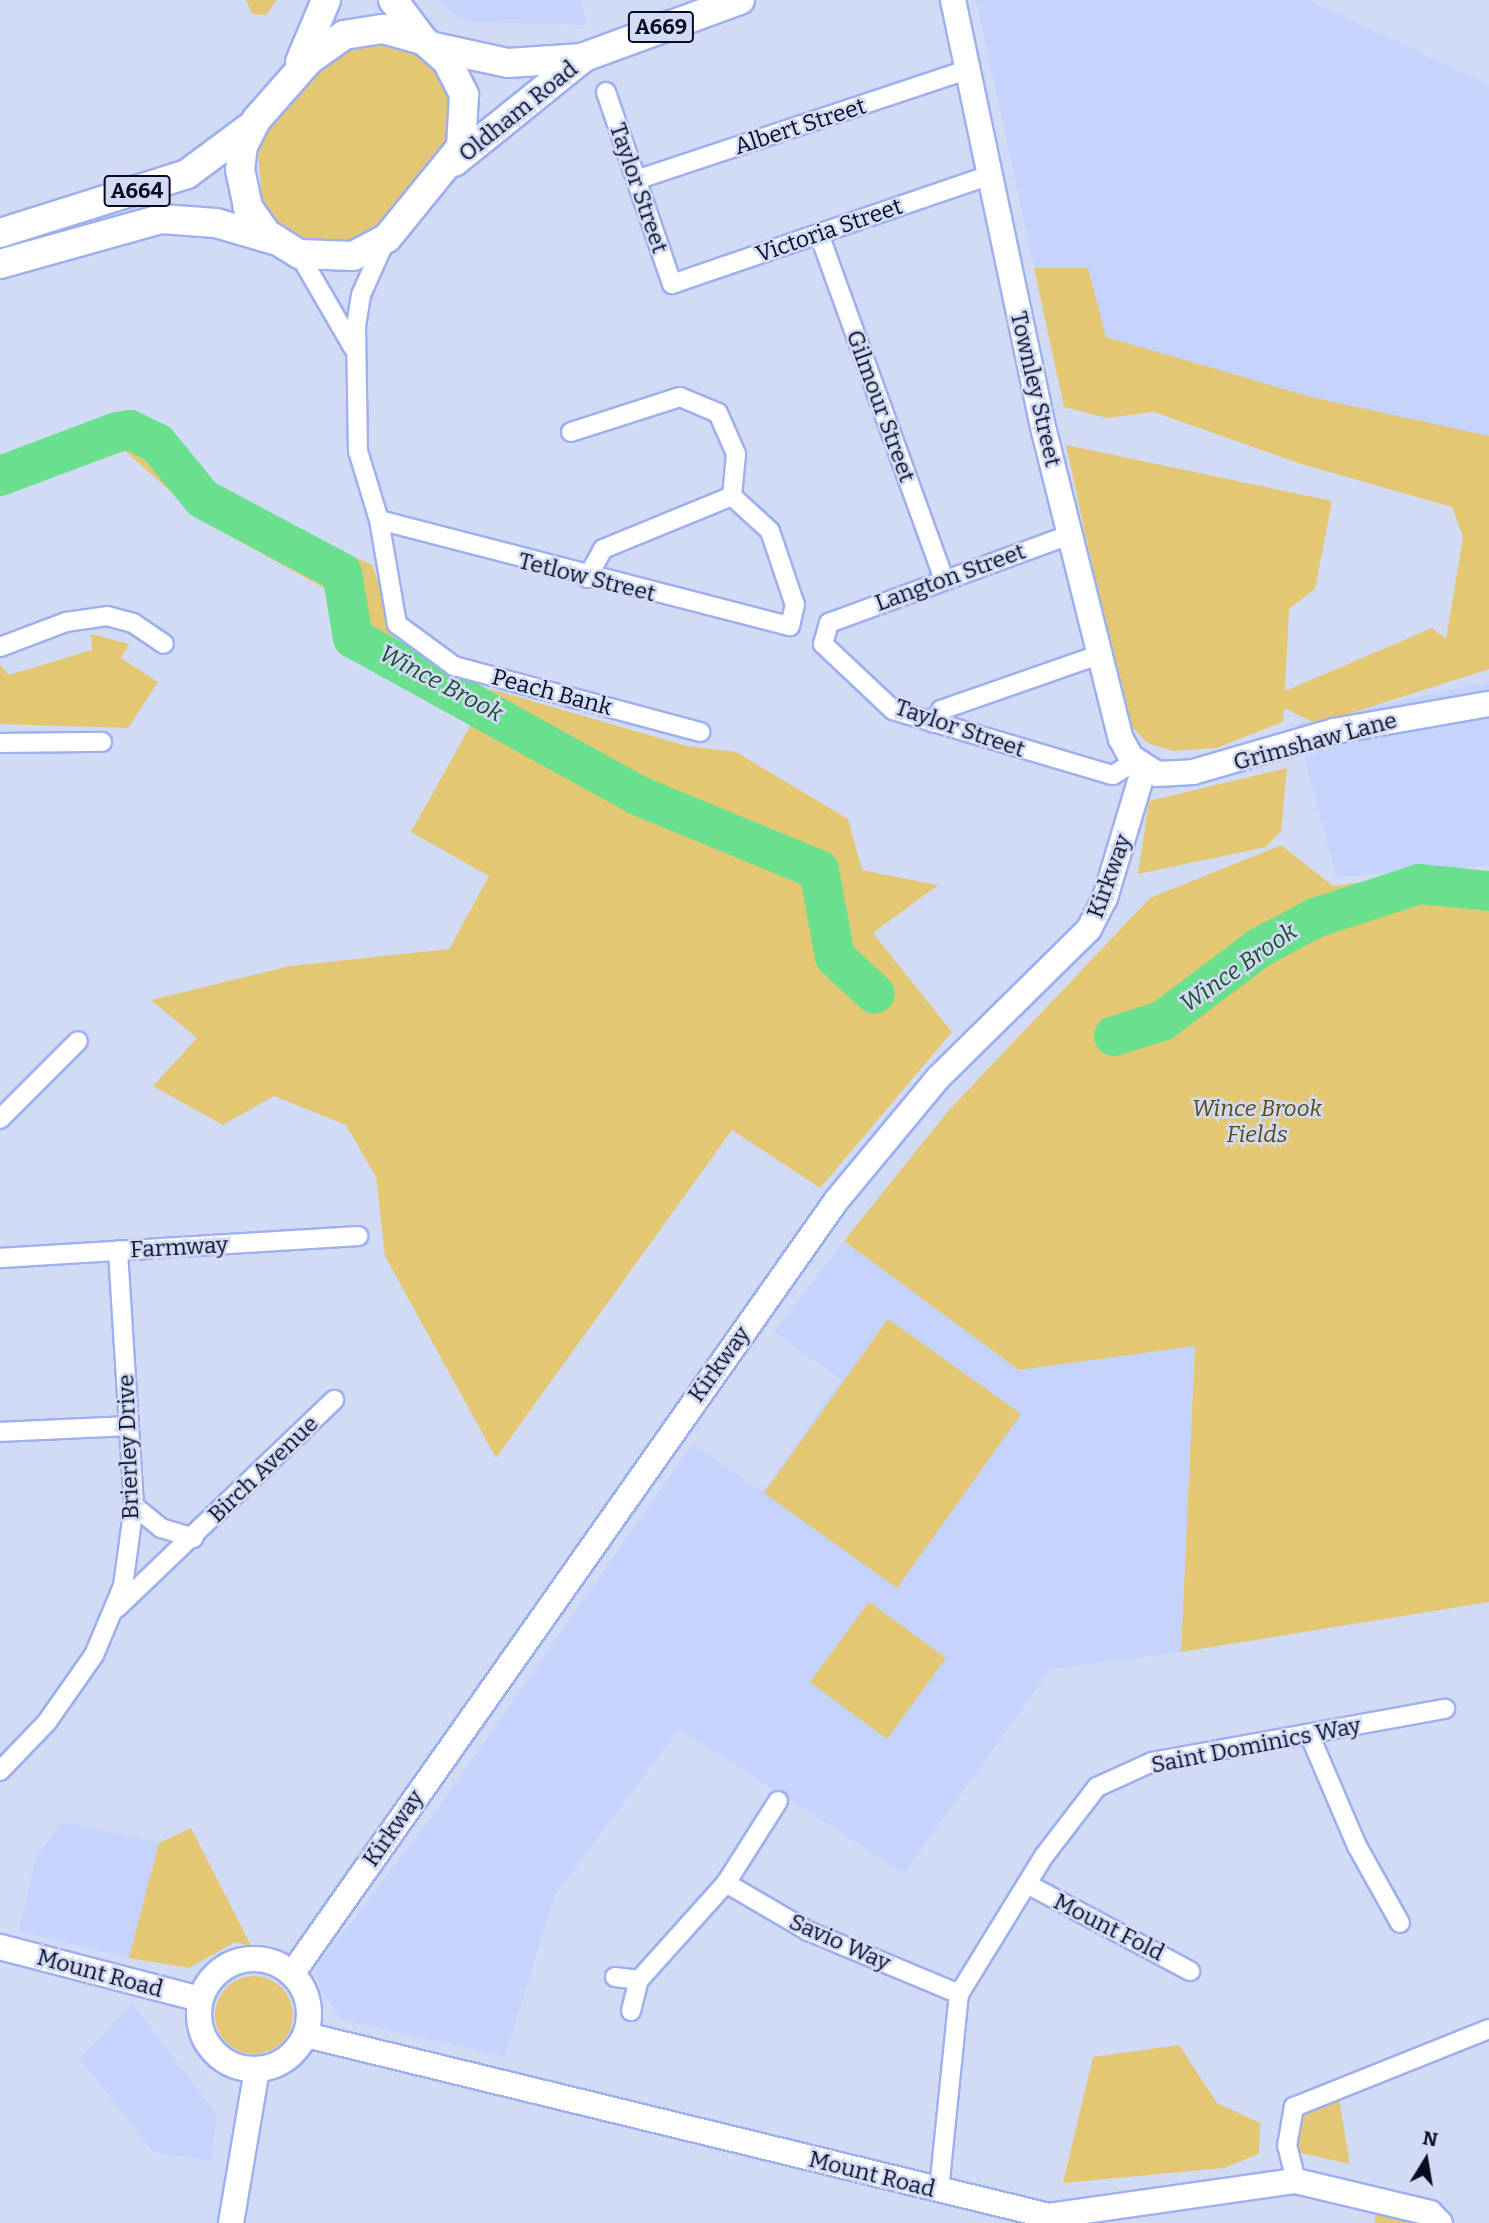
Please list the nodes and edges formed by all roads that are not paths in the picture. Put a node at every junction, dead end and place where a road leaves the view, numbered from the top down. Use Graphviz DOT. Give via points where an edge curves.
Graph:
graph roads {
  1 [pos="326,0"];
  2 [pos="393,0"];
  3 [pos="740,0"];
  4 [pos="953,0"];
  5 [pos="428,44"];
  6 [pos="584,58"];
  7 [pos="964,71"];
  8 [pos="287,82"];
  9 [pos="606,92"];
  10 [pos="257,119"];
  11 [pos="452,164"];
  12 [pos="986,176"];
  13 [pos="636,180"];
  14 [pos="0,233"];
  15 [pos="819,234"];
  16 [pos="387,238"];
  17 [pos="274,240"];
  18 [pos="299,254"];
  19 [pos="0,264"];
  20 [pos="672,284"];
  21 [pos="357,357"];
  22 [pos="571,432"];
  23 [pos="732,496"];
  24 [pos="379,520"];
  25 [pos="1072,534"];
  26 [pos="943,577"];
  27 [pos="587,578"];
  28 [pos="829,623"];
  29 [pos="164,644"];
  30 [pos="0,647"];
  31 [pos="1098,655"];
  32 [pos="1489,704"];
  33 [pos="934,723"];
  34 [pos="700,732"];
  35 [pos="102,742"];
  36 [pos="0,743"];
  37 [pos="1139,764"];
  38 [pos="78,1041"];
  39 [pos="0,1119"];
  40 [pos="358,1236"];
  41 [pos="118,1251"];
  42 [pos="0,1258"];
  43 [pos="334,1399"];
  44 [pos="126,1426"];
  45 [pos="0,1432"];
  46 [pos="134,1506"];
  47 [pos="193,1538"];
  48 [pos="115,1610"];
  49 [pos="1445,1709"];
  50 [pos="1310,1736"];
  51 [pos="0,1771"];
  52 [pos="778,1801"];
  53 [pos="726,1883"];
  54 [pos="1027,1884"];
  55 [pos="1400,1923"];
  56 [pos="0,1947"];
  57 [pos="1190,1971"];
  58 [pos="292,1973"];
  59 [pos="615,1977"];
  60 [pos="639,1980"];
  61 [pos="959,1994"];
  62 [pos="200,1999"];
  63 [pos="631,2011"];
  64 [pos="1489,2029"];
  65 [pos="306,2035"];
  66 [pos="257,2070"];
  67 [pos="1296,2181"];
  68 [pos="939,2190"];
  69 [pos="232,2223"];
  70 [pos="1440,2223"];
  1 -- 8 [label="main road, A664"];
  2 -- 5 [label="main road, A664"];
  3 -- 6 [label="main road, Oldham Road / A669"];
  4 -- 7 [label="street, Townley Street"];
  5 -- 6 [label="main road, Oldham Road" via="508,63"];
  5 -- 8 [label="main road, A664" via="383,29 344,35"];
  5 -- 11 [label="main road, A664" via="464,95 466,128"];
  6 -- 11 [label="main road, Oldham Road"];
  7 -- 12 [label="street, Townley Street"];
  7 -- 13 [label="street, Albert Street"];
  8 -- 10 [label="main road, A664"];
  9 -- 13 [label="street, Taylor Street"];
  10 -- 14 [label="main road, A664" via="215,159 187,174"];
  10 -- 17 [label="main road, A664" via="243,146 242,186 248,208"];
  11 -- 16 [label="main road, A664"];
  12 -- 15 [label="street, Victoria Street"];
  12 -- 25 [label="street, Townley Street"];
  13 -- 20 [label="street, Taylor Street"];
  15 -- 20 [label="street, Victoria Street"];
  15 -- 26 [label="street, Gilmour Street"];
  16 -- 18 [label="main road, A664" via="343,258"];
  16 -- 21 [label="street, Peach Bank" via="361,295"];
  17 -- 18 [label="main road, A664"];
  17 -- 19 [label="main road, A664" via="216,223 161,219"];
  18 -- 21 [label="street"];
  21 -- 24 [label="street, Peach Bank" via="358,451"];
  22 -- 23 [label="street" via="680,397 718,412 736,454"];
  23 -- 27 [label="street" via="603,549"];
  23 -- 27 [label="street, Tetlow Street" via="770,531 796,606 794,621 781,626"];
  24 -- 27 [label="street, Tetlow Street"];
  24 -- 34 [label="street, Peach Bank" via="397,624 454,666"];
  25 -- 26 [label="street, Langton Street"];
  25 -- 31 [label="street, Townley Street"];
  26 -- 28 [label="street, Langton Street"];
  28 -- 33 [label="street, Taylor Street" via="823,644 893,710"];
  29 -- 30 [label="street" via="133,623 107,616 66,622"];
  31 -- 33 [label="street" via="942,710"];
  31 -- 37 [label="street, Townley Street" via="1121,739"];
  32 -- 37 [label="street, Grimshaw Lane" via="1334,731 1193,772 1170,775"];
  33 -- 37 [label="street, Taylor Street" via="1113,775"];
  35 -- 36 [label="street"];
  37 -- 58 [label="street, Kirkway" via="1105,898 1089,929 939,1078 836,1201"];
  38 -- 39 [label="street"];
  40 -- 41 [label="street, Farmway"];
  41 -- 42 [label="street, Farmway"];
  41 -- 44 [label="street, Brierley Drive"];
  43 -- 47 [label="street, Birch Avenue"];
  44 -- 45 [label="street"];
  44 -- 46 [label="street, Brierley Drive"];
  46 -- 47 [label="street, Birch Avenue" via="162,1528"];
  46 -- 48 [label="street, Brierley Drive"];
  47 -- 48 [label="street, Birch Avenue"];
  48 -- 51 [label="street, Brierley Drive" via="94,1655 47,1722"];
  49 -- 50 [label="street, Saint Dominics Way"];
  50 -- 54 [label="street, Saint Dominics Way" via="1152,1762 1097,1787"];
  50 -- 55 [label="street" via="1357,1846"];
  52 -- 53 [label="street"];
  53 -- 60 [label="street"];
  53 -- 61 [label="street, Savio Way" via="808,1931"];
  54 -- 57 [label="street, Mount Fold"];
  54 -- 61 [label="street, Saint Dominics Way"];
  56 -- 62 [label="street, Mount Road"];
  58 -- 62 [label="street" via="262,1959 243,1959 208,1981"];
  58 -- 65 [label="street" via="309,2007"];
  59 -- 60 [label="street"];
  60 -- 63 [label="street"];
  61 -- 68 [label="street, Saint Dominics Way"];
  62 -- 66 [label="street" via="207,2045 220,2059"];
  64 -- 67 [label="street" via="1294,2107 1287,2146"];
  65 -- 66 [label="street" via="280,2063"];
  65 -- 68 [label="street, Mount Road"];
  66 -- 69 [label="street"];
  67 -- 68 [label="street, Mount Road" via="1049,2216"];
  67 -- 70 [label="street, Mount Road" via="1430,2213"];
}
